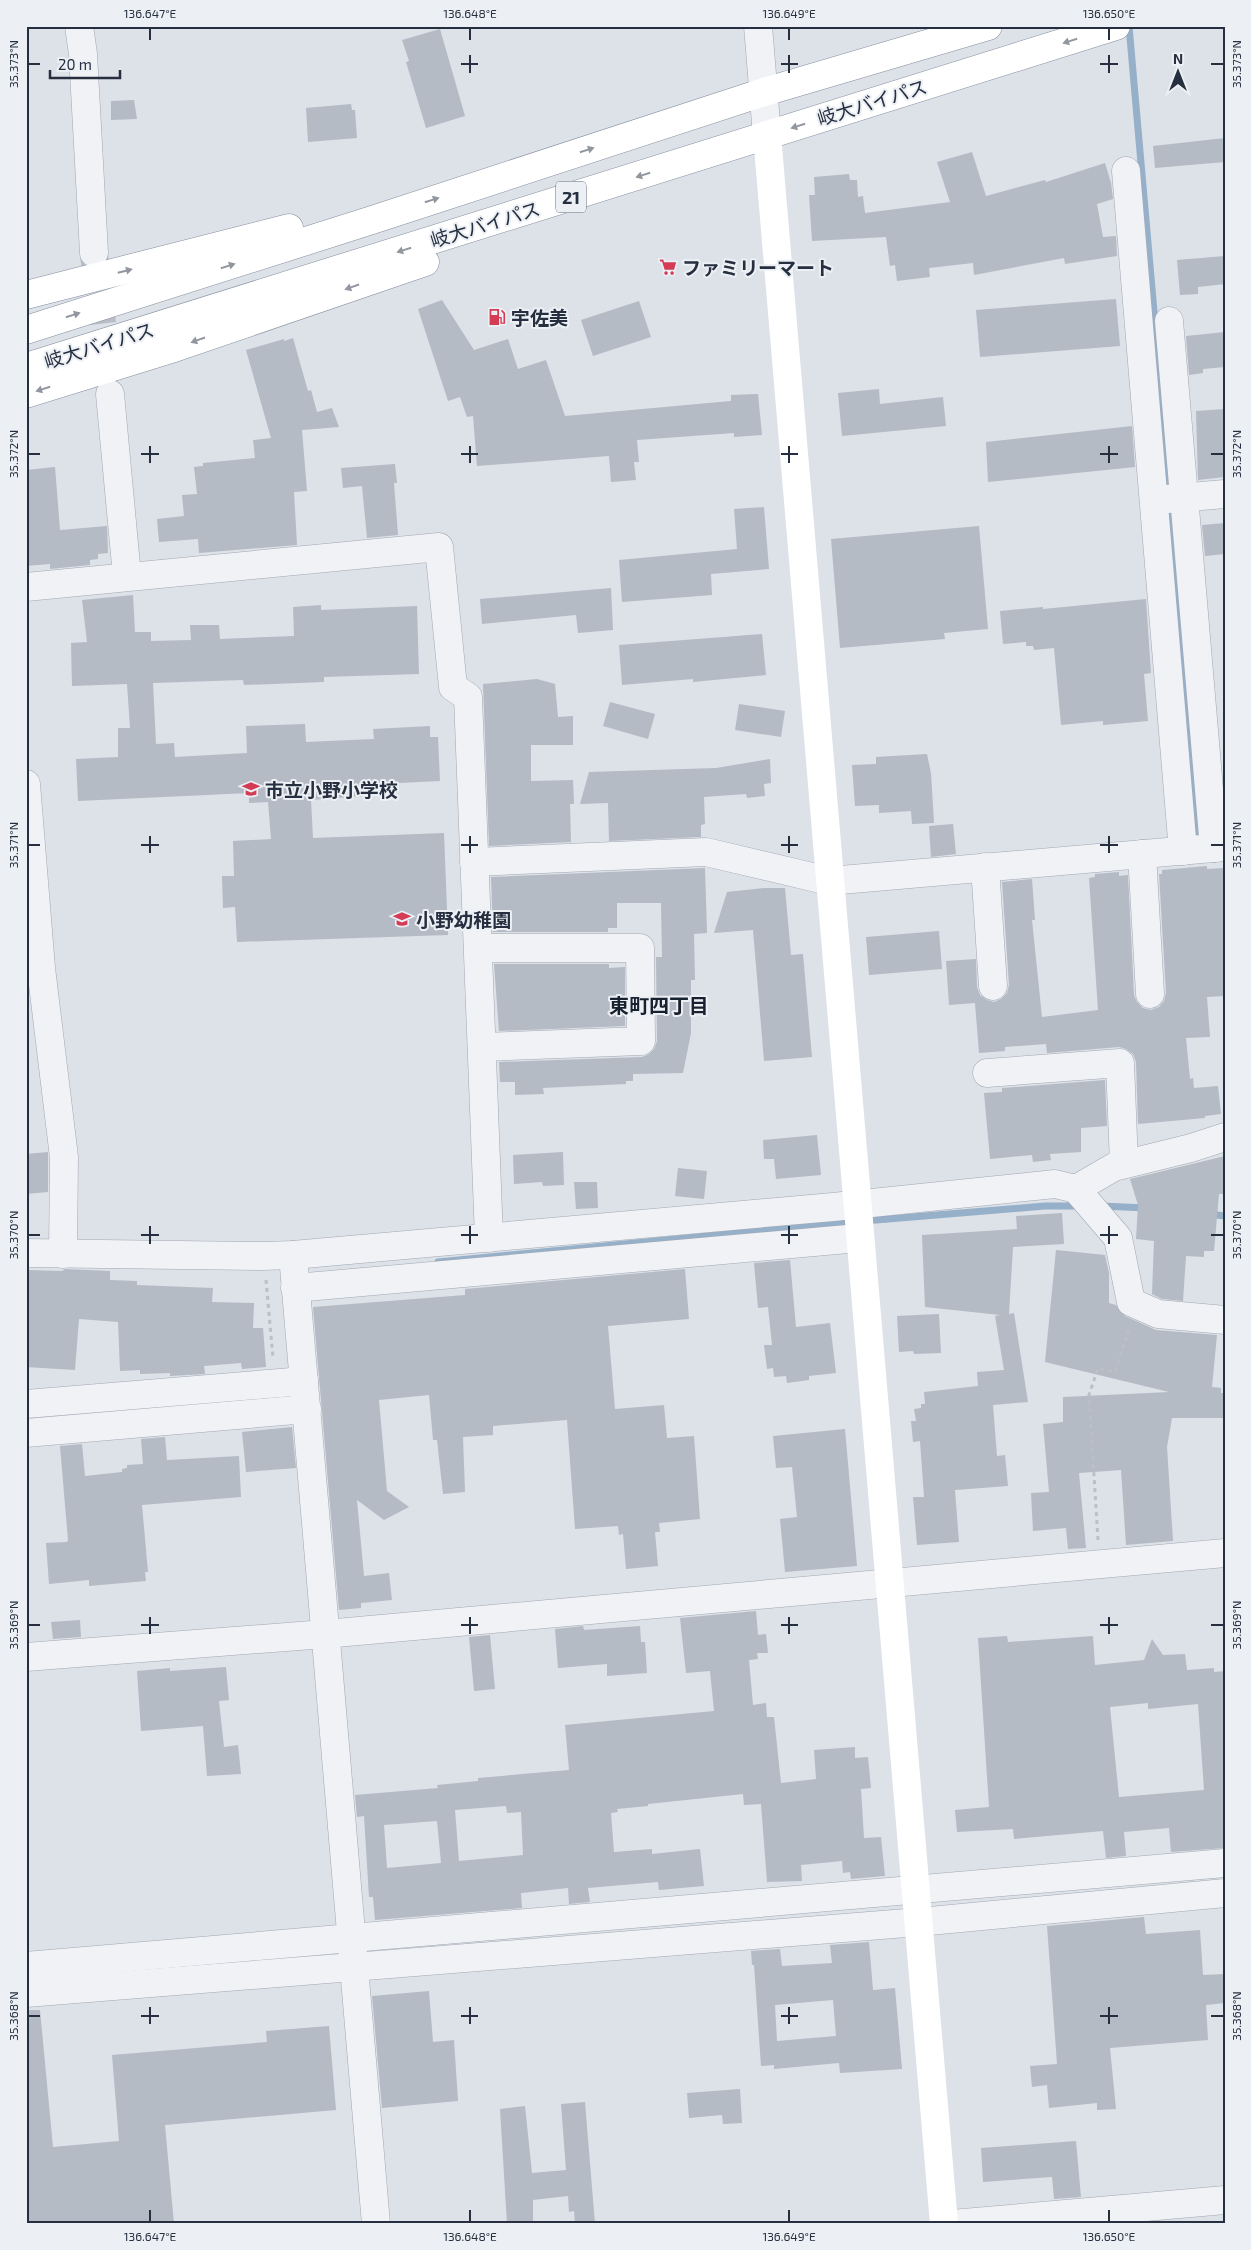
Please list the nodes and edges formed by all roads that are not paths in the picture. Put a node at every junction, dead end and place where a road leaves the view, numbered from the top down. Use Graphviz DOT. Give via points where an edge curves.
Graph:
graph roads {
  1 [pos="79,26"];
  2 [pos="758,26"];
  3 [pos="988,26"];
  4 [pos="1116,26"];
  5 [pos="764,92"];
  6 [pos="767,135"];
  7 [pos="1126,171"];
  8 [pos="369,221"];
  9 [pos="486,224"];
  10 [pos="94,253"];
  11 [pos="26,295"];
  12 [pos="1169,321"];
  13 [pos="26,330"];
  14 [pos="26,367"];
  15 [pos="26,394"];
  16 [pos="110,394"];
  17 [pos="1225,494"];
  18 [pos="1185,497"];
  19 [pos="1153,500"];
  20 [pos="127,576"];
  21 [pos="26,587"];
  22 [pos="26,784"];
  23 [pos="28,839"];
  24 [pos="1219,847"];
  25 [pos="1183,851"];
  26 [pos="1142,854"];
  27 [pos="474,862"];
  28 [pos="985,867"];
  29 [pos="829,881"];
  30 [pos="479,948"];
  31 [pos="993,986"];
  32 [pos="1150,994"];
  33 [pos="482,1047"];
  34 [pos="987,1073"];
  35 [pos="1225,1137"];
  36 [pos="1124,1164"];
  37 [pos="1076,1189"];
  38 [pos="856,1205"];
  39 [pos="490,1238"];
  40 [pos="859,1238"];
  41 [pos="26,1253"];
  42 [pos="63,1254"];
  43 [pos="292,1255"];
  44 [pos="295,1288"];
  45 [pos="1225,1320"];
  46 [pos="304,1381"];
  47 [pos="26,1404"];
  48 [pos="307,1409"];
  49 [pos="26,1433"];
  50 [pos="1225,1553"];
  51 [pos="891,1583"];
  52 [pos="326,1634"];
  53 [pos="26,1657"];
  54 [pos="1225,1863"];
  55 [pos="917,1890"];
  56 [pos="1225,1893"];
  57 [pos="919,1922"];
  58 [pos="351,1936"];
  59 [pos="26,1966"];
  60 [pos="353,1967"];
  61 [pos="26,1993"];
  62 [pos="1225,2200"];
  63 [pos="376,2224"];
  64 [pos="944,2224"];
  65 [pos="952,2224"];
  1 -- 10 [label="street"];
  2 -- 5 [label="street"];
  3 -- 5 [label="main road, 岐大バイパス / 21"];
  4 -- 6 [label="main road, 岐大バイパス / 21, one-way"];
  5 -- 6 [label="street"];
  8 -- 5 [label="main road, 岐大バイパス / 21, one-way"];
  6 -- 9 [label="main road, 岐大バイパス / 21, one-way"];
  6 -- 29 [label="main road"];
  7 -- 19 [label="street"];
  11 -- 8 [label="main road, 21, one-way" via="339,216"];
  13 -- 8 [label="main road, 岐大バイパス / 21, one-way"];
  9 -- 14 [label="main road, 岐大バイパス / 21, one-way"];
  9 -- 15 [label="main road, one-way" via="474,246 168,350"];
  12 -- 18 [label="street"];
  16 -- 20 [label="street"];
  17 -- 18 [label="street"];
  18 -- 19 [label="street"];
  18 -- 24 [label="street"];
  19 -- 25 [label="street"];
  20 -- 21 [label="street"];
  20 -- 27 [label="street" via="439,547 453,687 468,697"];
  22 -- 23 [label="street"];
  23 -- 42 [label="street" via="64,1157"];
  24 -- 25 [label="street"];
  25 -- 26 [label="street"];
  26 -- 28 [label="street"];
  26 -- 32 [label="street"];
  27 -- 29 [label="street" via="706,852"];
  27 -- 30 [label="street"];
  28 -- 29 [label="street"];
  28 -- 31 [label="street"];
  29 -- 38 [label="main road"];
  30 -- 33 [label="street"];
  30 -- 33 [label="street" via="640,948 641,1041"];
  33 -- 39 [label="street"];
  34 -- 36 [label="street" via="1120,1063"];
  35 -- 36 [label="street"];
  36 -- 37 [label="street"];
  37 -- 38 [label="street" via="1055,1184"];
  37 -- 45 [label="street" via="1118,1238 1131,1302 1158,1314"];
  38 -- 39 [label="street"];
  38 -- 40 [label="main road"];
  39 -- 43 [label="street"];
  40 -- 44 [label="street"];
  40 -- 51 [label="main road"];
  41 -- 42 [label="street"];
  42 -- 43 [label="street"];
  43 -- 44 [label="street"];
  44 -- 46 [label="street"];
  46 -- 47 [label="street"];
  46 -- 48 [label="street"];
  48 -- 49 [label="street"];
  48 -- 52 [label="street"];
  50 -- 51 [label="street"];
  51 -- 52 [label="street"];
  51 -- 55 [label="main road"];
  52 -- 53 [label="street"];
  52 -- 58 [label="street"];
  54 -- 55 [label="street"];
  55 -- 57 [label="main road"];
  55 -- 58 [label="street"];
  56 -- 57 [label="street"];
  57 -- 60 [label="street"];
  57 -- 64 [label="main road"];
  58 -- 59 [label="street"];
  58 -- 60 [label="street"];
  60 -- 61 [label="street"];
  60 -- 63 [label="street"];
  62 -- 65 [label="street"];
}
